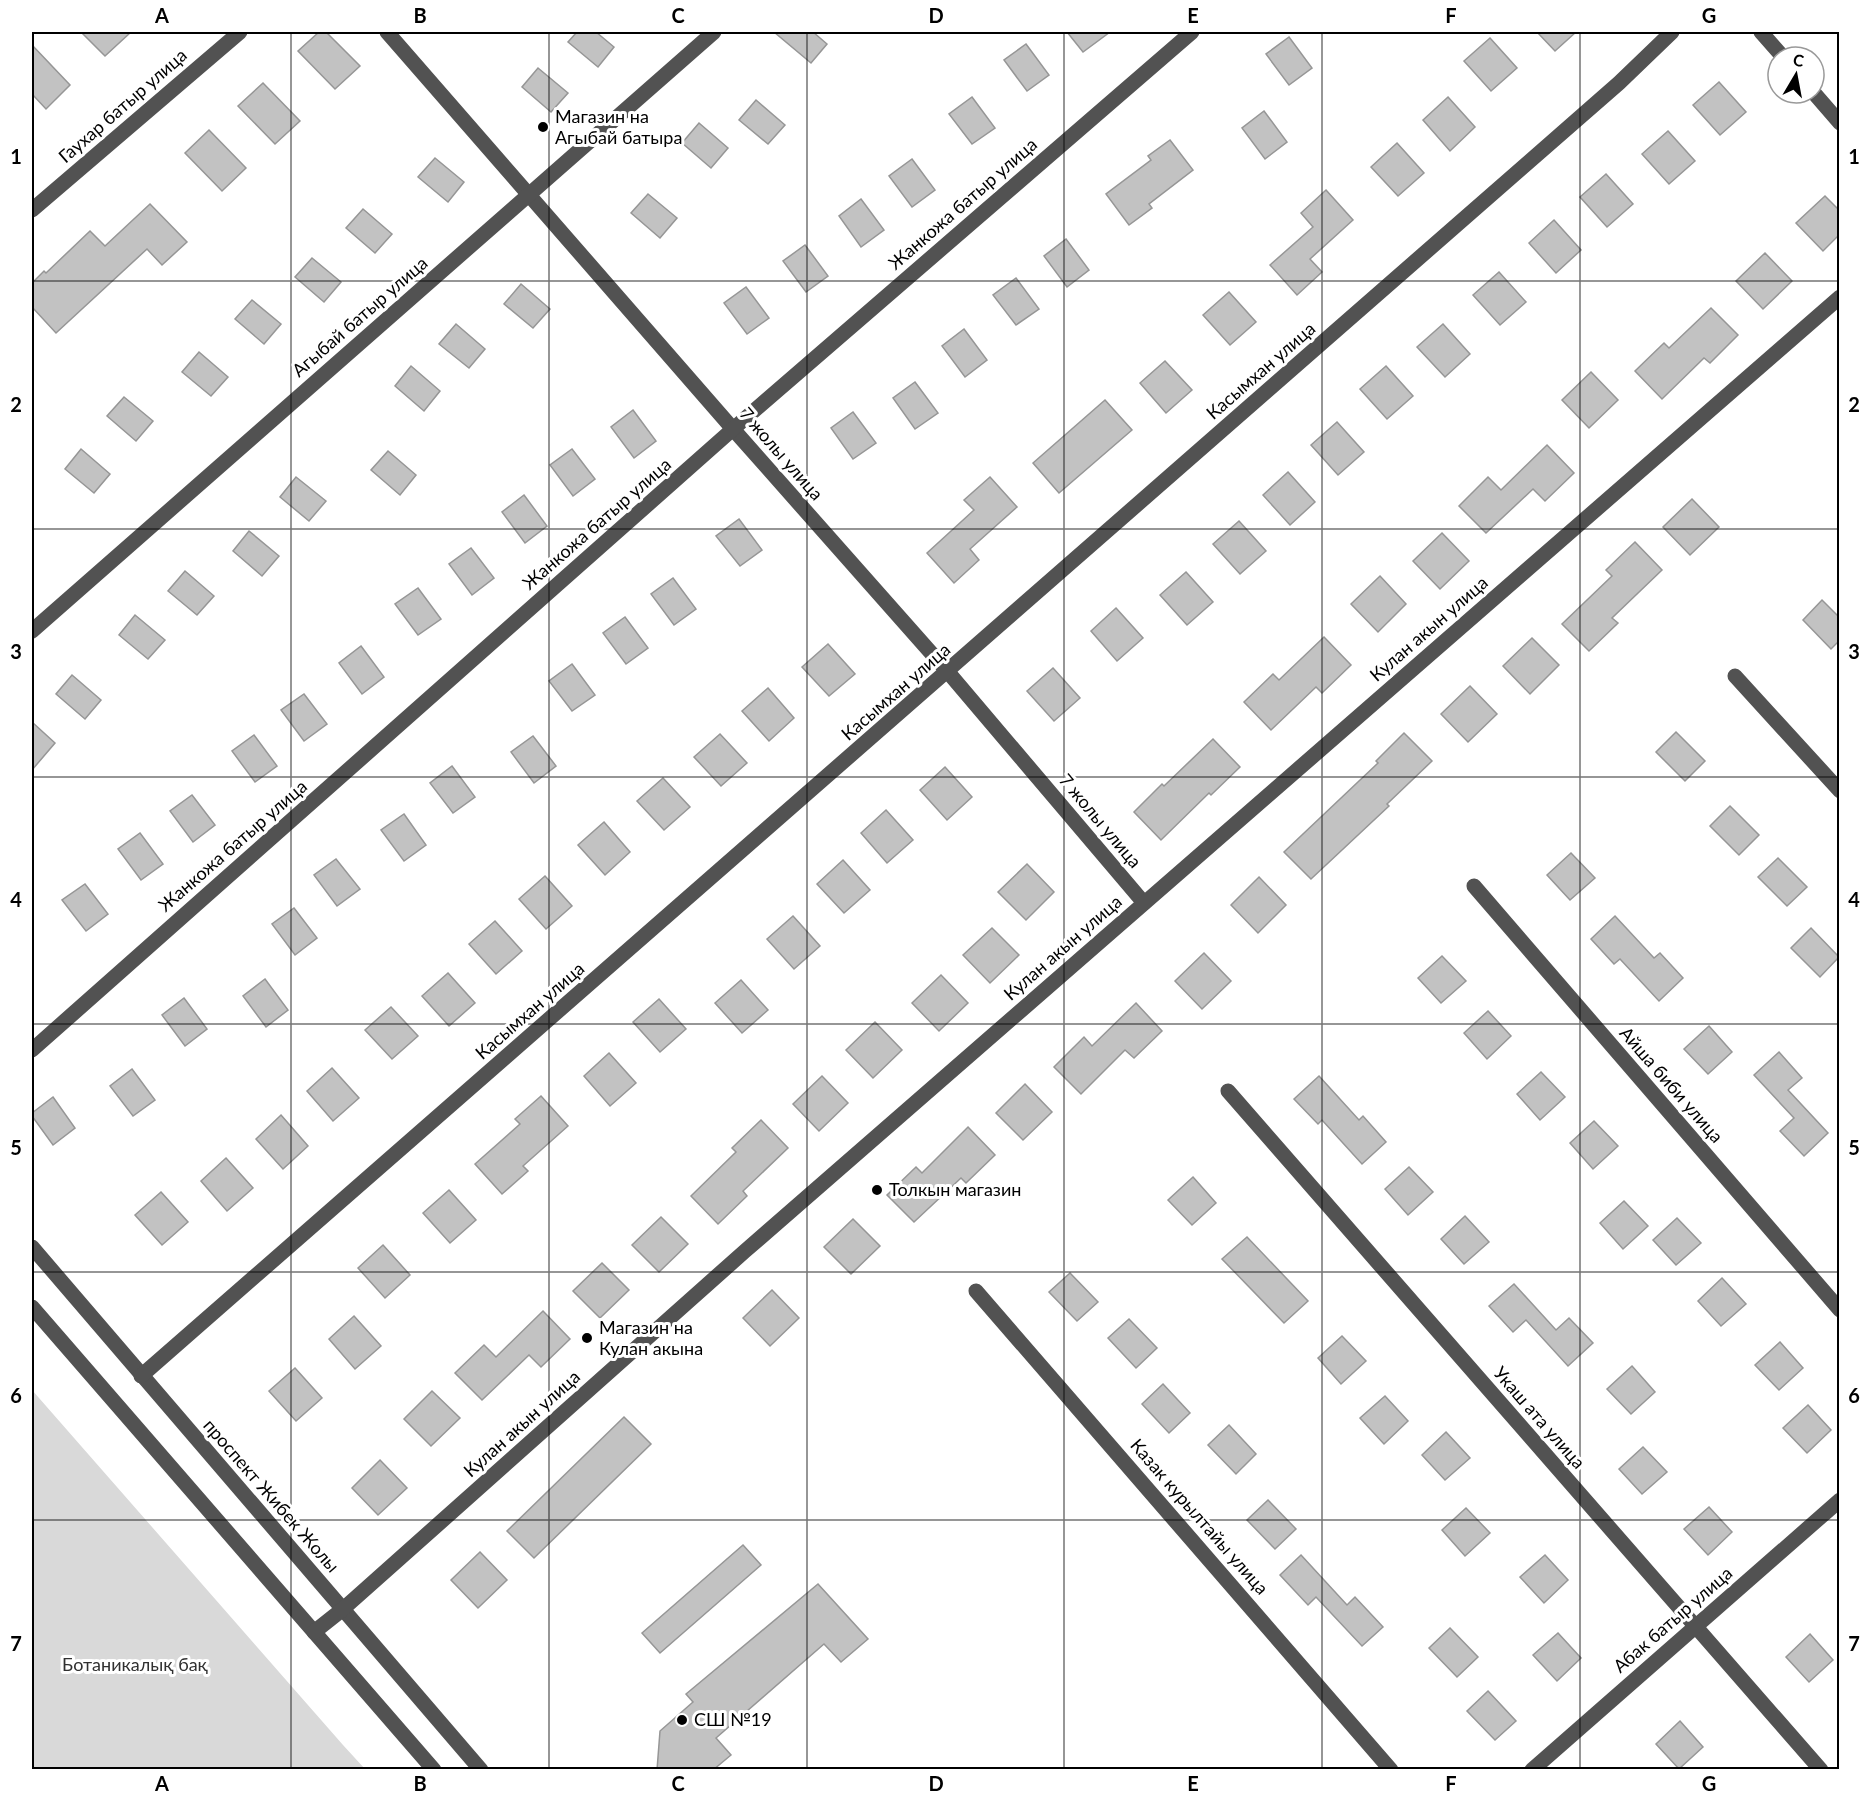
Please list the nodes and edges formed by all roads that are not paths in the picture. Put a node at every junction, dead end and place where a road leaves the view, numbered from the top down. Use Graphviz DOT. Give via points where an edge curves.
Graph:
graph roads {
  1 [pos="240,32"];
  2 [pos="387,32"];
  3 [pos="714,32"];
  4 [pos="1192,32"];
  5 [pos="1672,32"];
  6 [pos="1761,32"];
  7 [pos="1772,45"];
  8 [pos="1824,105"];
  9 [pos="1839,123"];
  10 [pos="530,195"];
  11 [pos="32,210"];
  12 [pos="1839,297"];
  13 [pos="734,429"];
  14 [pos="32,631"];
  15 [pos="948,672"];
  16 [pos="1735,676"];
  17 [pos="1839,791"];
  18 [pos="1474,886"];
  19 [pos="1144,903"];
  20 [pos="32,1050"];
  21 [pos="1228,1091"];
  22 [pos="32,1247"];
  23 [pos="976,1291"];
  24 [pos="32,1307"];
  25 [pos="1839,1310"];
  26 [pos="141,1376"];
  27 [pos="1839,1500"];
  28 [pos="343,1609"];
  29 [pos="1696,1626"];
  30 [pos="314,1632"];
  31 [pos="434,1770"];
  32 [pos="481,1770"];
  33 [pos="1391,1770"];
  34 [pos="1532,1770"];
  35 [pos="1821,1770"];
  1 -- 11 [label="street, Гаухар батыр улица"];
  2 -- 10 [label="street, 7 жолы улица"];
  3 -- 10 [label="street, Агыбай батыр улица"];
  4 -- 13 [label="street, Жанкожа батыр улица"];
  5 -- 15 [label="street, Касымхан улица" via="1619,83"];
  6 -- 7 [label="street"];
  8 -- 9 [label="street"];
  10 -- 13 [label="street, 7 жолы улица"];
  10 -- 14 [label="street, Агыбай батыр улица"];
  12 -- 19 [label="street, Кулан акын улица"];
  13 -- 15 [label="street, 7 жолы улица"];
  13 -- 20 [label="street, Жанкожа батыр улица"];
  15 -- 19 [label="street, 7 жолы улица"];
  15 -- 26 [label="street, Касымхан улица"];
  16 -- 17 [label="street"];
  18 -- 25 [label="street, Айша биби улица"];
  19 -- 28 [label="street, Кулан акын улица"];
  21 -- 29 [label="street, Укаш ата улица"];
  22 -- 26 [label="street, проспект Жибек Жолы"];
  23 -- 33 [label="street, Казак курылтайы улица"];
  24 -- 30 [label="street"];
  26 -- 28 [label="street, проспект Жибек Жолы"];
  27 -- 29 [label="street, Абак батыр улица"];
  28 -- 30 [label="street, Кулан акын улица"];
  28 -- 32 [label="street, проспект Жибек Жолы"];
  29 -- 34 [label="street, Абак батыр улица"];
  29 -- 35 [label="street, Укаш ата улица"];
  30 -- 31 [label="street"];
}
